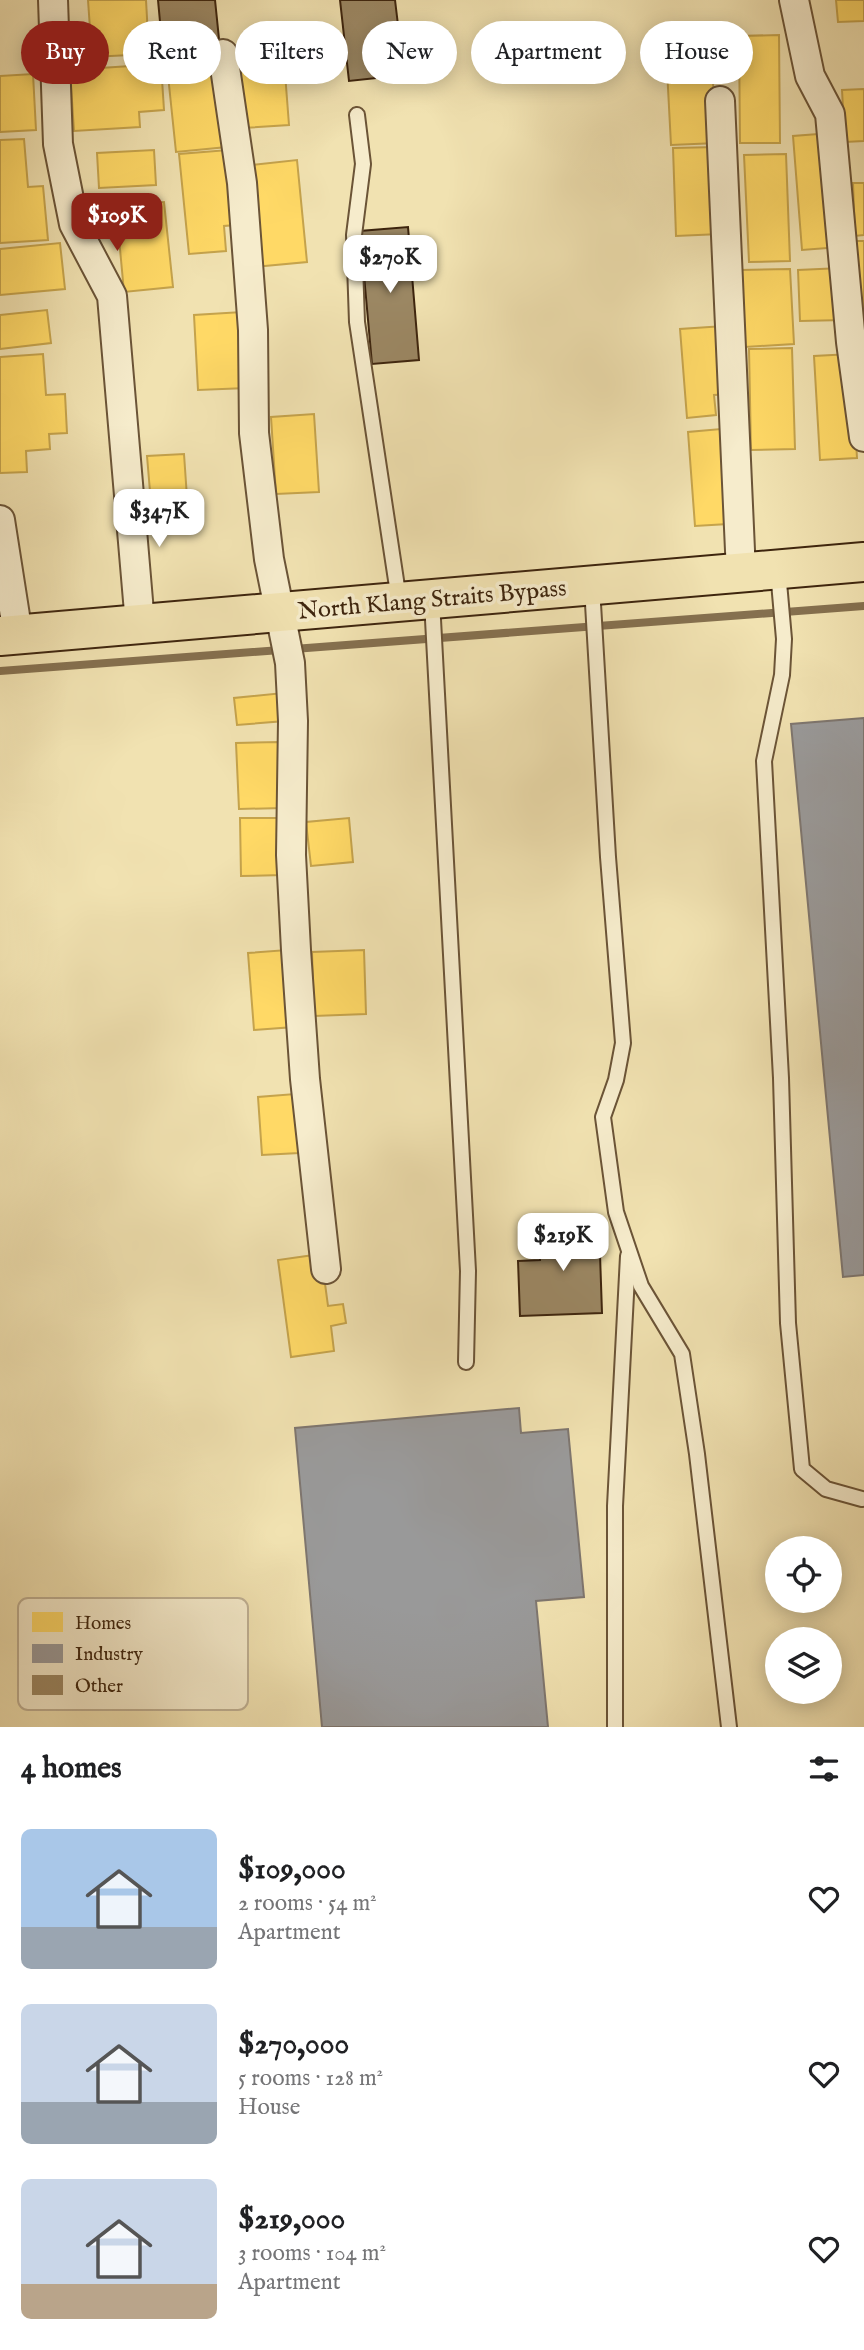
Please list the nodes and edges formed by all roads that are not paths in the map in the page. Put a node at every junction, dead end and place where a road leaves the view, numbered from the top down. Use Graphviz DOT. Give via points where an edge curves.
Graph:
graph roads {
  1 [pos="53,0"];
  2 [pos="794,0"];
  3 [pos="223,54"];
  4 [pos="720,101"];
  5 [pos="357,115"];
  6 [pos="864,437"];
  7 [pos="1,522"];
  8 [pos="864,562"];
  9 [pos="767,583"];
  10 [pos="592,600"];
  11 [pos="139,608"];
  12 [pos="421,609"];
  13 [pos="9,636"];
  14 [pos="286,639"];
  15 [pos="628,1247"];
  16 [pos="326,1269"];
  17 [pos="466,1362"];
  18 [pos="862,1500"];
  19 [pos="615,1727"];
  20 [pos="729,1727"];
  1 -- 11 [label="street" via="58,144 74,224 112,296"];
  2 -- 6 [label="street" via="810,76 830,114"];
  3 -- 14 [label="street" via="242,183 253,330 254,433 269,559"];
  4 -- 9 [label="street"];
  5 -- 12 [label="lane" via="363,164 355,234 357,323"];
  7 -- 13 [label="street" via="13,596"];
  8 -- 9 [label="highway, North Klang Straits Bypass"];
  9 -- 10 [label="highway, North Klang Straits Bypass"];
  9 -- 18 [label="lane" via="784,639 782,675 764,761 788,1323 802,1469 826,1489"];
  10 -- 12 [label="highway, North Klang Straits Bypass"];
  10 -- 15 [label="lane" via="623,1043 603,1117 616,1212"];
  11 -- 13 [label="highway, North Klang Straits Bypass"];
  11 -- 14 [label="highway, North Klang Straits Bypass"];
  12 -- 14 [label="highway, North Klang Straits Bypass"];
  12 -- 17 [label="lane" via="437,658 468,1271"];
  14 -- 16 [label="street" via="293,721 291,855 296,950"];
  15 -- 19 [label="lane" via="615,1506"];
  15 -- 20 [label="lane" via="641,1286 682,1354"];
}
